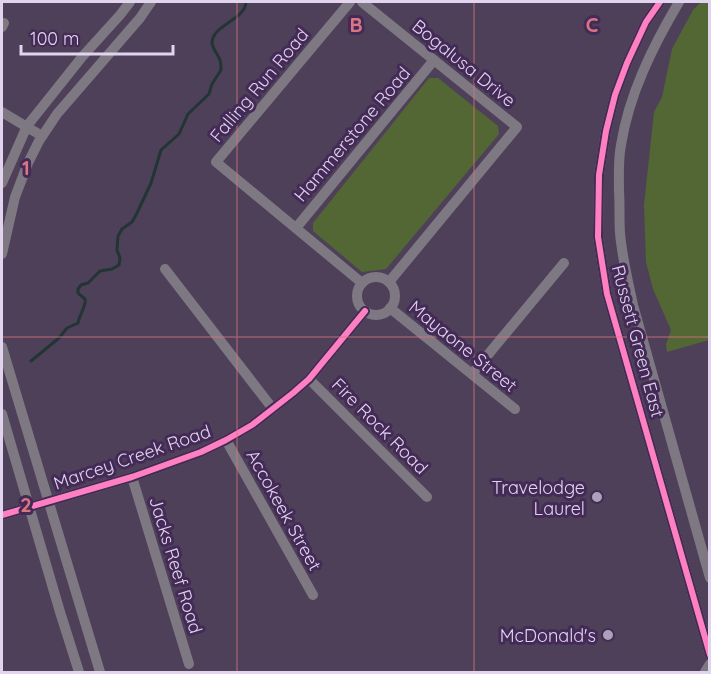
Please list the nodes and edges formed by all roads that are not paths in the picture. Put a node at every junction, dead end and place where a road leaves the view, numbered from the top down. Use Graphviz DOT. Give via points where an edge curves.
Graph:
graph roads {
  1 [pos="130,2"];
  2 [pos="151,2"];
  3 [pos="350,2"];
  4 [pos="363,2"];
  5 [pos="660,2"];
  6 [pos="679,2"];
  7 [pos="434,60"];
  8 [pos="2,112"];
  9 [pos="27,126"];
  10 [pos="42,136"];
  11 [pos="2,183"];
  12 [pos="296,228"];
  13 [pos="2,254"];
  14 [pos="564,263"];
  15 [pos="165,269"];
  16 [pos="389,282"];
  17 [pos="362,283"];
  18 [pos="390,308"];
  19 [pos="365,311"];
  20 [pos="2,346"];
  21 [pos="472,374"];
  22 [pos="309,378"];
  23 [pos="273,409"];
  24 [pos="515,409"];
  25 [pos="2,414"];
  26 [pos="226,441"];
  27 [pos="132,477"];
  28 [pos="427,497"];
  29 [pos="49,501"];
  30 [pos="28,507"];
  31 [pos="2,515"];
  32 [pos="710,578"];
  33 [pos="313,595"];
  34 [pos="710,655"];
  35 [pos="189,664"];
  36 [pos="710,664"];
  37 [pos="79,672"];
  38 [pos="100,672"];
  39 [pos="705,672"];
  1 -- 9 [label="street"];
  2 -- 10 [label="street"];
  3 -- 12 [label="street, Falling Run Road" via="216,162"];
  4 -- 7 [label="street, Bogalusa Drive"];
  5 -- 34 [label="street, Russett Green East" via="646,22 615,95 599,175 598,237 607,294"];
  6 -- 32 [label="street, Russett Green East" via="638,82 629,110 620,147 620,233 633,305"];
  7 -- 12 [label="street, Hammerstone Road"];
  7 -- 16 [label="street, Bogalusa Drive" via="517,127"];
  8 -- 9 [label="street"];
  9 -- 10 [label="street"];
  9 -- 11 [label="street"];
  10 -- 13 [label="street" via="15,197"];
  12 -- 17 [label="street"];
  14 -- 21 [label="street"];
  15 -- 23 [label="street"];
  16 -- 17 [label="street" via="378,277"];
  16 -- 18 [label="street" via="395,292"];
  17 -- 19 [label="street" via="358,301"];
  18 -- 19 [label="street" via="381,314"];
  18 -- 21 [label="street, Mayaone Street"];
  19 -- 22 [label="street, Marcey Creek Road"];
  20 -- 29 [label="street"];
  21 -- 24 [label="street, Mayaone Street"];
  22 -- 23 [label="street, Marcey Creek Road"];
  22 -- 28 [label="street, Fire Rock Road"];
  23 -- 26 [label="street, Marcey Creek Road"];
  25 -- 30 [label="street"];
  26 -- 27 [label="street, Marcey Creek Road"];
  26 -- 33 [label="street, Accokeek Street"];
  27 -- 29 [label="street, Marcey Creek Road"];
  27 -- 35 [label="street, Jacks Reef Road"];
  29 -- 30 [label="street, Marcey Creek Road"];
  29 -- 38 [label="street"];
  30 -- 31 [label="street, Marcey Creek Road"];
  30 -- 37 [label="street"];
  36 -- 39 [label="street"];
}
